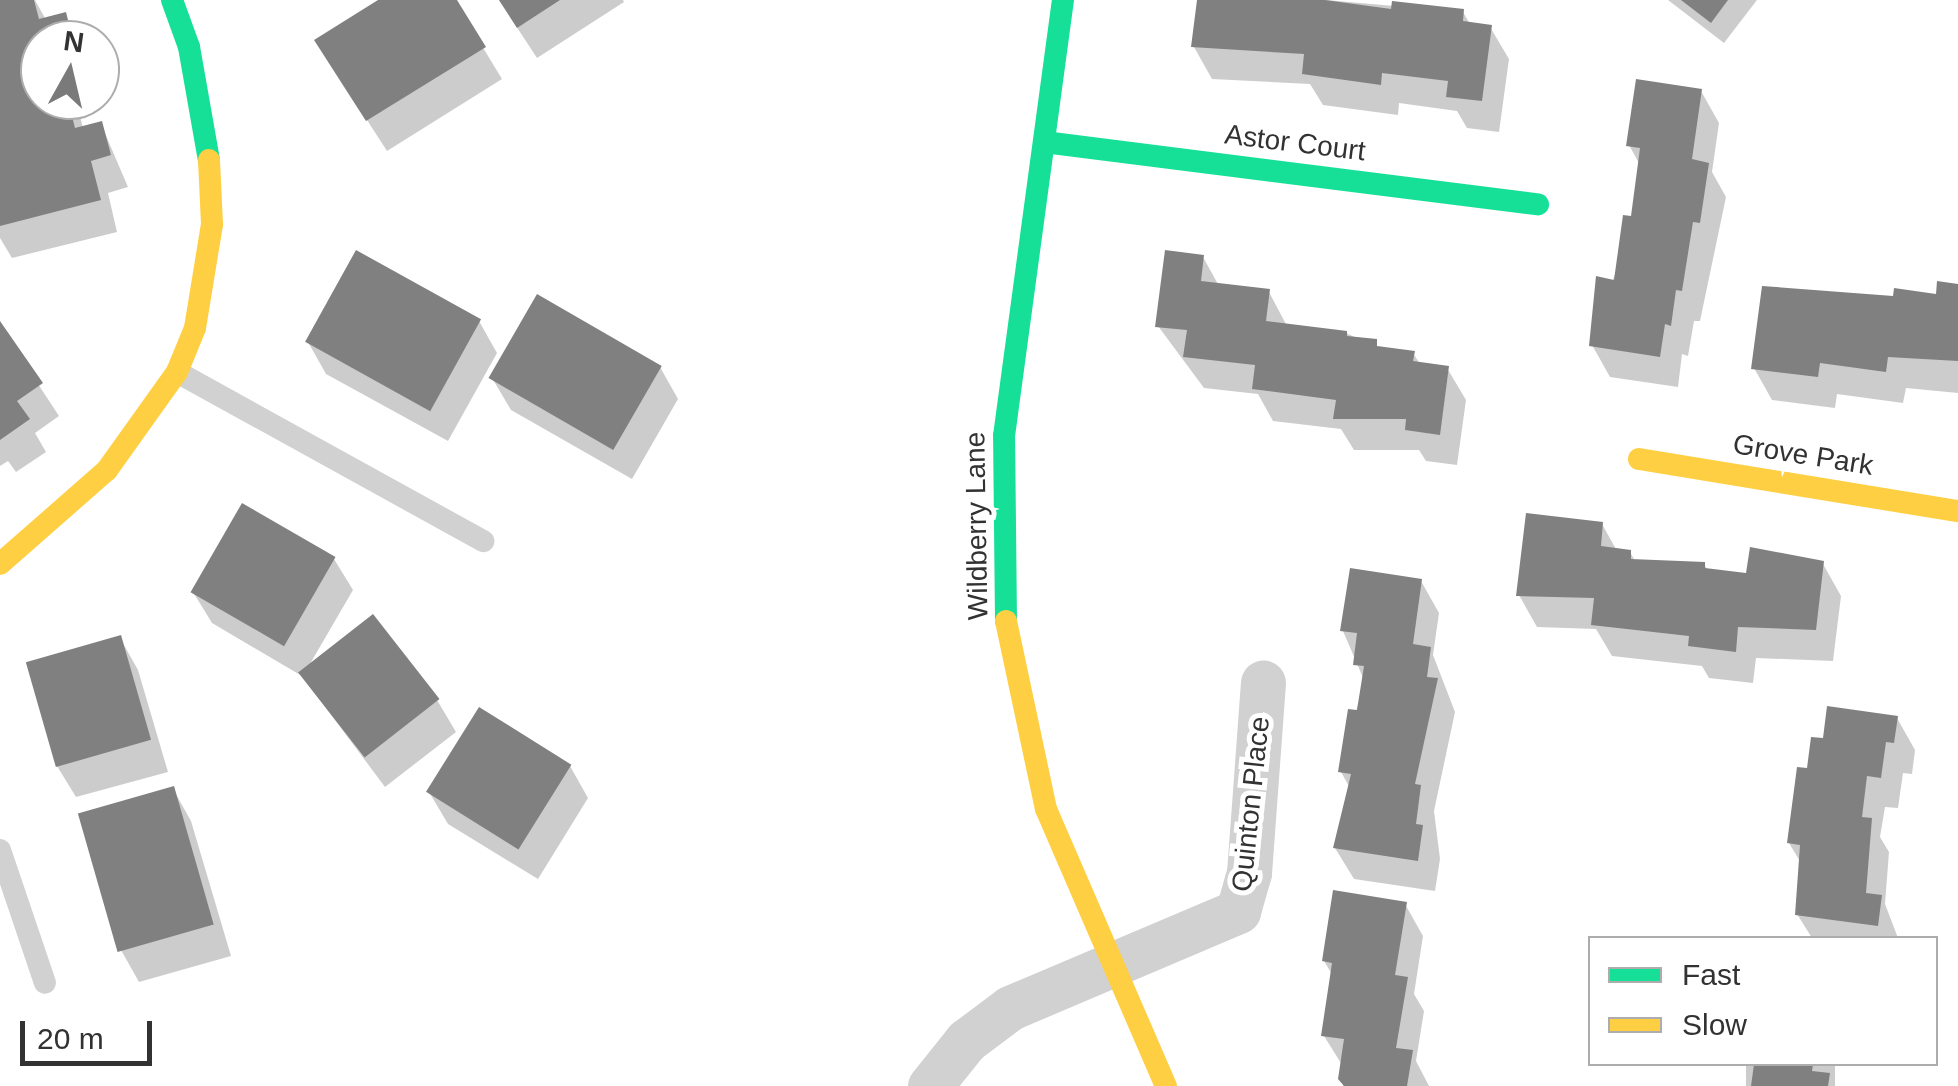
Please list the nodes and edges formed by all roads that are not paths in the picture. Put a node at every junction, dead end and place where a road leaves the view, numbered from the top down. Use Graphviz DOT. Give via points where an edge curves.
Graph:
graph roads {
  1 [pos="1063,0"];
  2 [pos="179,2"];
  3 [pos="1044,142"];
  4 [pos="1538,204"];
  5 [pos="177,372"];
  6 [pos="1639,460"];
  7 [pos="1958,510"];
  8 [pos="483,541"];
  9 [pos="0,564"];
  10 [pos="1263,684"];
  11 [pos="0,850"];
  12 [pos="1117,966"];
  13 [pos="45,984"];
  14 [pos="930,1086"];
  15 [pos="1166,1086"];
  1 -- 3 [label="street, Wildberry Lane"];
  2 -- 5 [label="street" via="207,140 212,224 199,312"];
  3 -- 4 [label="street, Astor Court"];
  3 -- 12 [label="street, Wildberry Lane" via="1004,436 1006,624 1046,808"];
  5 -- 8 [label="lane"];
  5 -- 9 [label="street" via="106,470"];
  6 -- 7 [label="street, Grove Park"];
  10 -- 12 [label="street, Quinton Place" via="1249,873 1238,912"];
  11 -- 13 [label="lane"];
  12 -- 14 [label="street" via="1010,1008 966,1041"];
  12 -- 15 [label="street, Wildberry Lane"];
}
